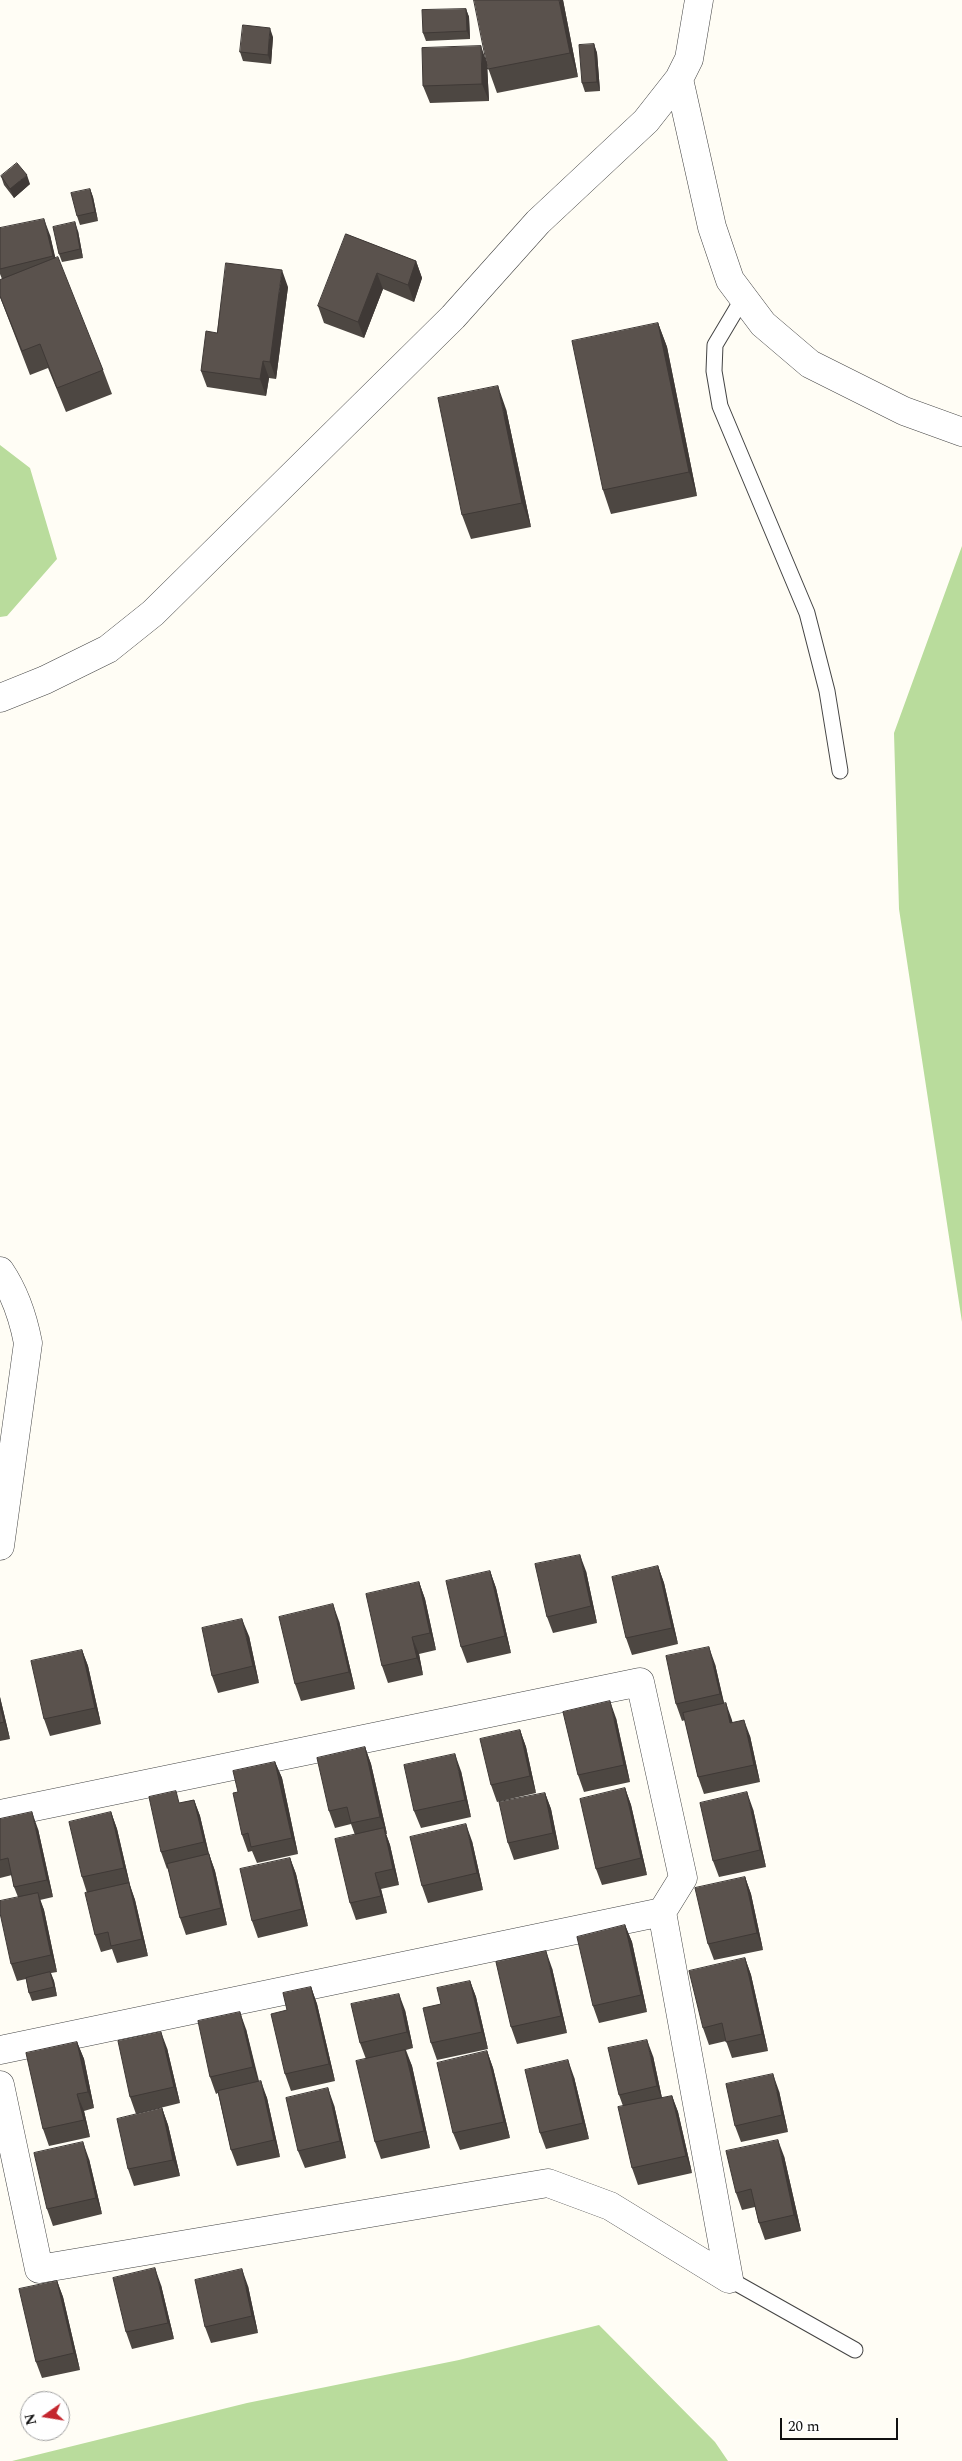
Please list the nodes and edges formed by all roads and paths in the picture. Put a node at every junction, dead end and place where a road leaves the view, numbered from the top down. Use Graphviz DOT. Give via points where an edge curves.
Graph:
graph roads {
  1 [pos="699,0"];
  2 [pos="679,79"];
  3 [pos="743,298"];
  4 [pos="962,432"];
  5 [pos="0,698"];
  6 [pos="840,771"];
  7 [pos="0,1271"];
  8 [pos="0,1546"];
  9 [pos="0,1814"];
  10 [pos="662,1912"];
  11 [pos="0,2050"];
  12 [pos="0,2084"];
  13 [pos="729,2279"];
  14 [pos="855,2350"];
  1 -- 2 [label="street" via="689,59"];
  2 -- 3 [label="street" via="712,227 730,280"];
  2 -- 5 [label="street" via="646,121 538,222 453,317 153,613 108,649"];
  3 -- 4 [label="street" via="763,324 810,364 904,411"];
  3 -- 6 [label="lane" via="715,345 714,371 720,406 807,613 827,691"];
  7 -- 8 [label="street" via="23,1318 28,1343"];
  9 -- 10 [label="street" via="640,1682 684,1878"];
  10 -- 11 [label="street"];
  10 -- 13 [label="street"];
  12 -- 13 [label="street" via="39,2269 548,2183 610,2206"];
  13 -- 14 [label="lane"];
}
